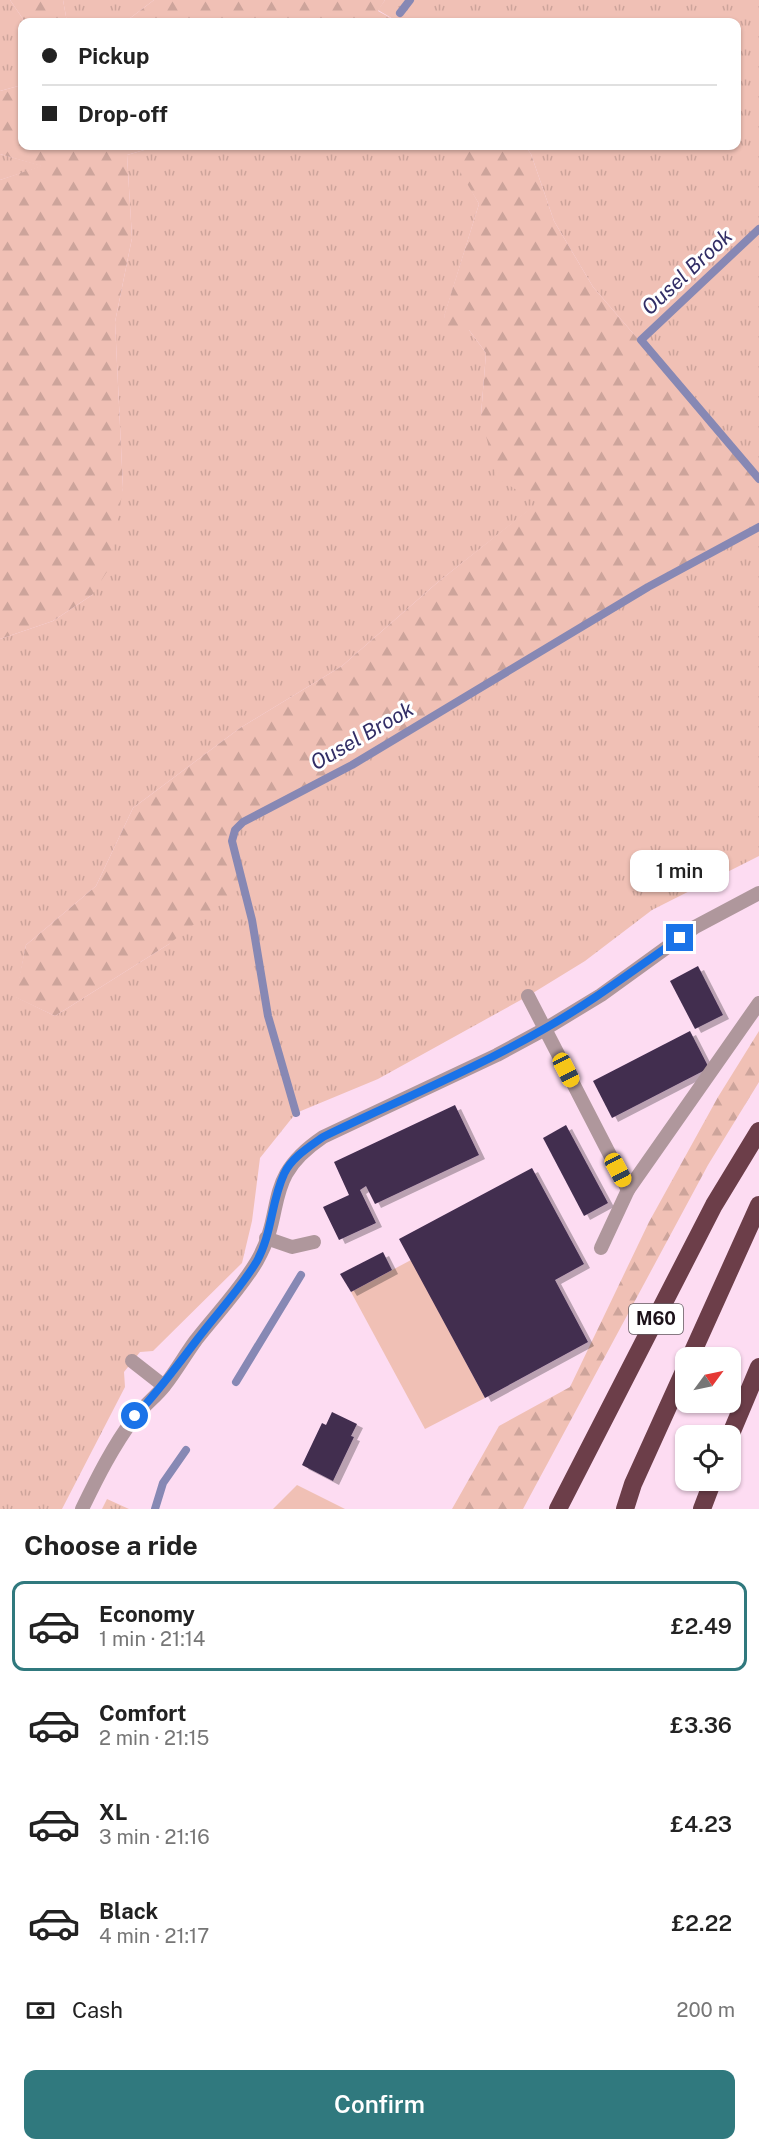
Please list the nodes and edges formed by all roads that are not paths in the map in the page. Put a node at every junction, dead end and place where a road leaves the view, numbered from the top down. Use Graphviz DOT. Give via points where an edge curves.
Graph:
graph roads {
  1 [pos="759,893"];
  2 [pos="528,996"];
  3 [pos="759,1003"];
  4 [pos="545,1029"];
  5 [pos="759,1131"];
  6 [pos="628,1190"];
  7 [pos="759,1206"];
  8 [pos="266,1238"];
  9 [pos="314,1242"];
  10 [pos="601,1248"];
  11 [pos="695,1347"];
  12 [pos="132,1361"];
  13 [pos="759,1367"];
  14 [pos="164,1386"];
  15 [pos="675,1391"];
  16 [pos="735,1425"];
  17 [pos="709,1491"];
  18 [pos="82,1509"];
  19 [pos="558,1509"];
  20 [pos="626,1509"];
  21 [pos="702,1509"];
  1 -- 4 [label="lane" via="695,927 601,995"];
  2 -- 4 [label="lane"];
  3 -- 6 [label="lane"];
  4 -- 6 [label="lane"];
  4 -- 8 [label="lane" via="303,1150 284,1173"];
  5 -- 19 [label="highway, M60" via="714,1205"];
  6 -- 10 [label="lane"];
  7 -- 11 [label="highway, M60"];
  8 -- 9 [label="lane" via="292,1247"];
  8 -- 14 [label="lane" via="258,1259 233,1298"];
  12 -- 14 [label="lane"];
  13 -- 16 [label="highway"];
  14 -- 18 [label="lane" via="119,1439"];
  15 -- 20 [label="highway" via="633,1484"];
  17 -- 21 [label="highway"];
}
